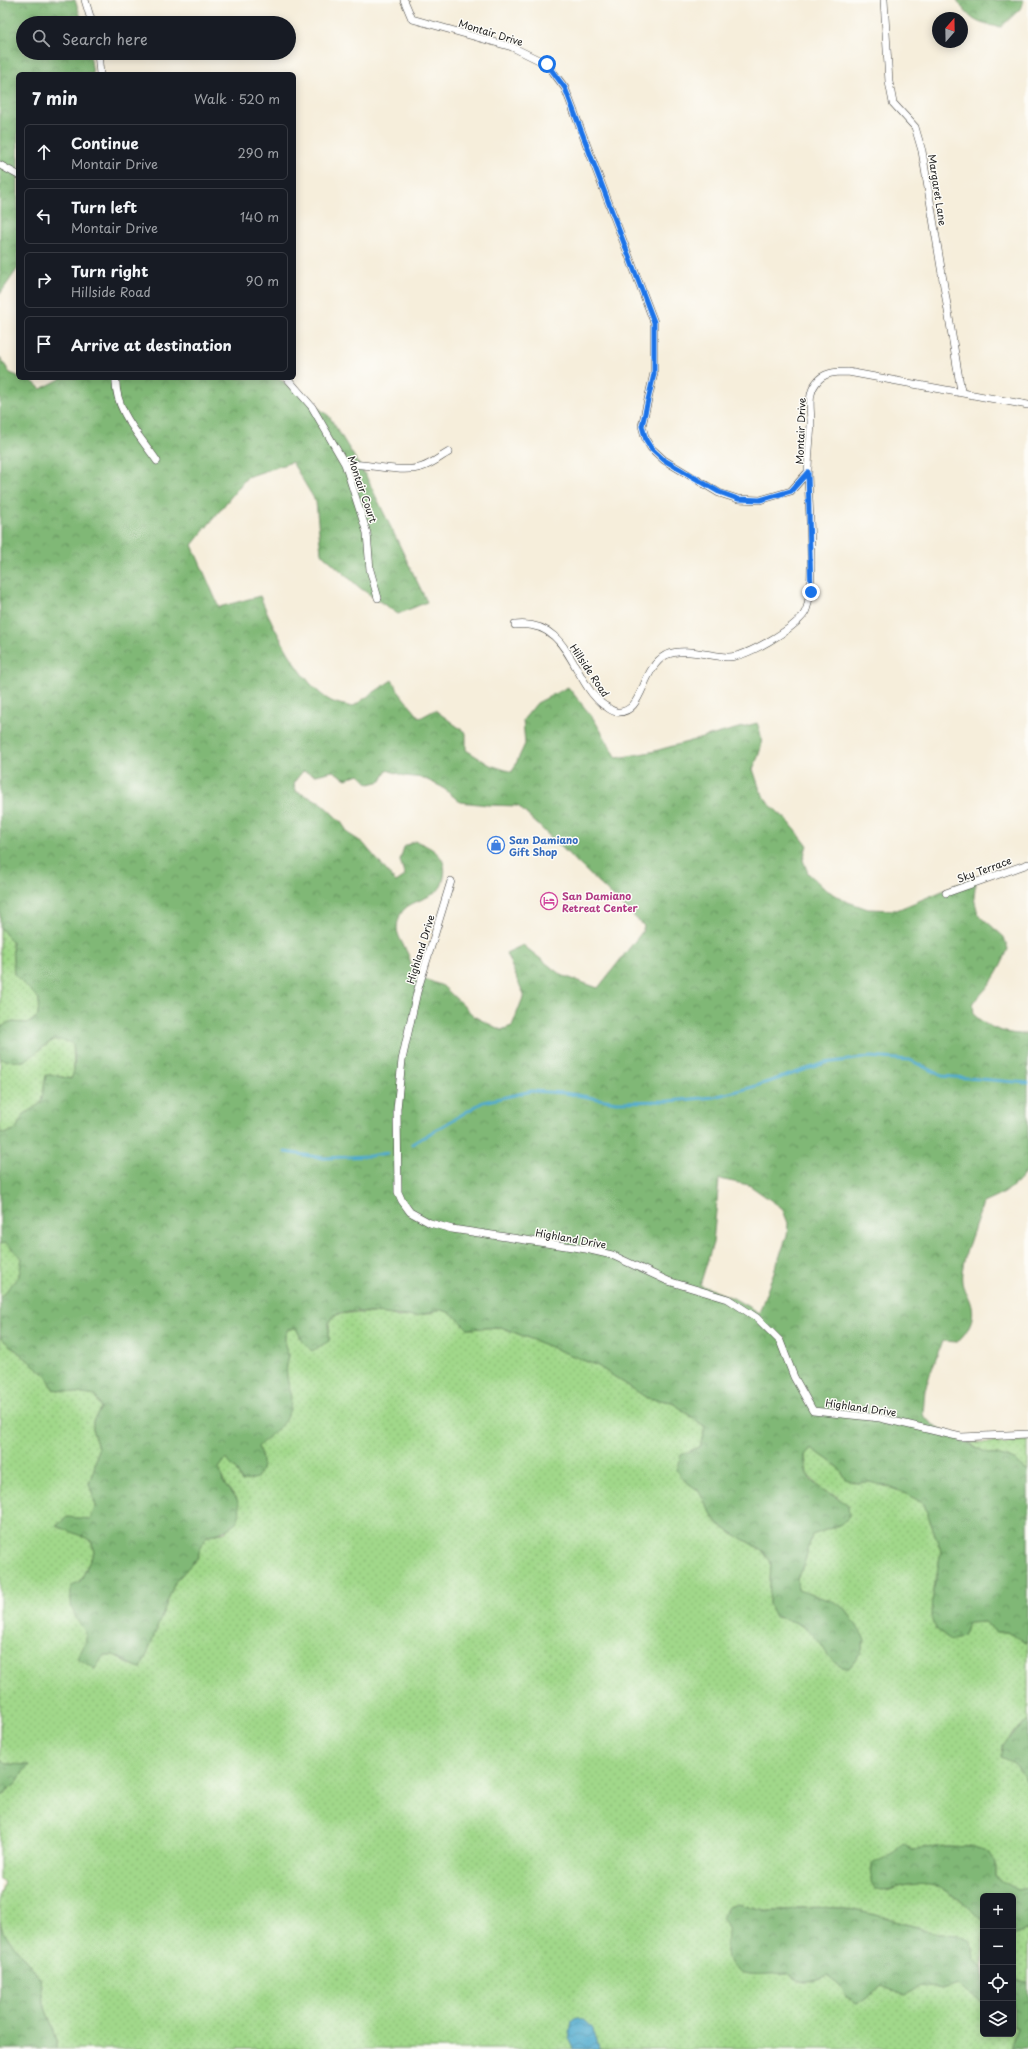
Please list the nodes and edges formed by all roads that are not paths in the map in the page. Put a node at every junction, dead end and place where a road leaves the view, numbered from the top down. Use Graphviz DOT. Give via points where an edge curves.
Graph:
graph roads {
  1 [pos="85,0"];
  2 [pos="404,0"];
  3 [pos="884,0"];
  4 [pos="90,16"];
  5 [pos="99,60"];
  6 [pos="100,72"];
  7 [pos="0,165"];
  8 [pos="16,174"];
  9 [pos="116,380"];
  10 [pos="289,380"];
  11 [pos="960,392"];
  12 [pos="1028,405"];
  13 [pos="449,452"];
  14 [pos="157,461"];
  15 [pos="345,464"];
  16 [pos="808,472"];
  17 [pos="378,598"];
  18 [pos="515,625"];
  19 [pos="1028,864"];
  20 [pos="451,881"];
  21 [pos="946,893"];
  22 [pos="1028,1434"];
  1 -- 4 [label="street"];
  2 -- 16 [label="street, Montair Drive" via="412,19 512,47 547,64 565,88 654,322 654,374 642,426 651,448 664,460 719,492 738,499 760,500 791,491"];
  3 -- 11 [label="street, Margaret Lane" via="892,103 915,127 922,151"];
  5 -- 6 [label="street"];
  7 -- 8 [label="street"];
  9 -- 14 [label="street" via="122,411"];
  10 -- 15 [label="street, Montair Court" via="312,408"];
  11 -- 12 [label="street, Montair Drive"];
  11 -- 16 [label="street, Montair Drive" via="848,372 822,376 810,395"];
  13 -- 15 [label="street" via="430,464 414,469 403,470 362,463"];
  15 -- 17 [label="street, Montair Court" via="367,533 370,570"];
  16 -- 18 [label="street, Hillside Road" via="811,592 807,608 788,628 746,654 729,657 683,652 667,655 654,663 632,708 616,712 601,704 586,685 558,639 545,628"];
  19 -- 21 [label="street, Sky Terrace"];
  20 -- 22 [label="street, Highland Drive" via="417,992 402,1060 397,1109 398,1192 410,1212 430,1223 452,1229 612,1255 668,1281 728,1299 757,1318 780,1342 794,1377 813,1411 880,1418 961,1437"];
}
